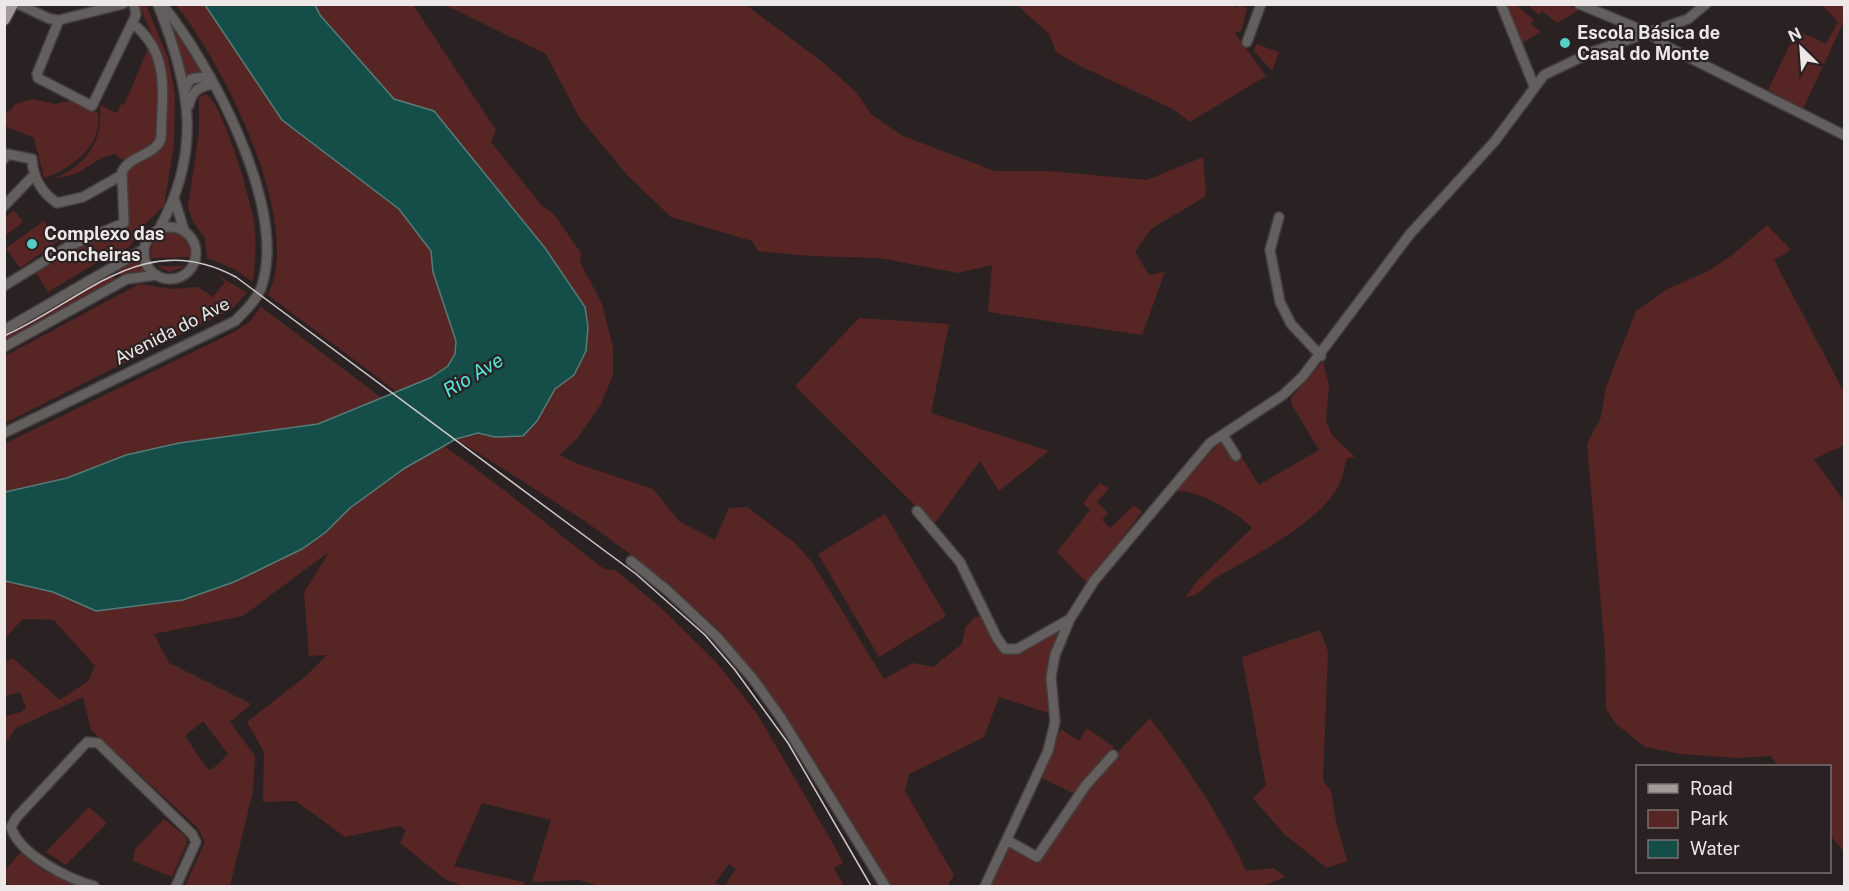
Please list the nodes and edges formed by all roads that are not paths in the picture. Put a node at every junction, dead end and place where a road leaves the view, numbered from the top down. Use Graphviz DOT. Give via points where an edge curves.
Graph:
graph roads {
  1 [pos="12,4"];
  2 [pos="18,4"];
  3 [pos="123,4"];
  4 [pos="134,4"];
  5 [pos="160,4"];
  6 [pos="1261,4"];
  7 [pos="1501,4"];
  8 [pos="1579,4"];
  9 [pos="1704,5"];
  10 [pos="4,19"];
  11 [pos="59,20"];
  12 [pos="132,24"];
  13 [pos="1649,33"];
  14 [pos="1247,42"];
  15 [pos="212,80"];
  16 [pos="1534,86"];
  17 [pos="185,90"];
  18 [pos="189,114"];
  19 [pos="1845,135"];
  20 [pos="4,159"];
  21 [pos="34,175"];
  22 [pos="122,175"];
  23 [pos="175,201"];
  24 [pos="4,206"];
  25 [pos="1279,217"];
  26 [pos="159,229"];
  27 [pos="184,230"];
  28 [pos="144,249"];
  29 [pos="157,275"];
  30 [pos="4,286"];
  31 [pos="4,330"];
  32 [pos="4,347"];
  33 [pos="1321,356"];
  34 [pos="4,434"];
  35 [pos="1223,435"];
  36 [pos="1236,456"];
  37 [pos="917,511"];
  38 [pos="631,561"];
  39 [pos="1070,619"];
  40 [pos="1113,755"];
  41 [pos="1007,840"];
  42 [pos="94,886"];
  43 [pos="176,886"];
  44 [pos="885,886"];
  45 [pos="985,886"];
  1 -- 10 [label="main road"];
  2 -- 11 [label="street"];
  3 -- 11 [label="street"];
  4 -- 12 [label="street" via="137,9"];
  5 -- 15 [label="street, Avenida do Ave"];
  5 -- 17 [label="street"];
  6 -- 14 [label="street"];
  7 -- 16 [label="street"];
  8 -- 13 [label="street"];
  9 -- 13 [label="street" via="1688,19"];
  11 -- 12 [label="street" via="38,78 92,106"];
  12 -- 22 [label="street" via="148,36 159,63 161,138 156,147 125,165"];
  13 -- 16 [label="street" via="1557,67"];
  13 -- 19 [label="street" via="1668,47"];
  15 -- 17 [label="street" via="191,79"];
  15 -- 18 [label="street" via="192,93"];
  15 -- 34 [label="street, Avenida do Ave" via="244,150 256,188 266,243 262,287 235,321"];
  16 -- 33 [label="street" via="1496,141 1410,234"];
  17 -- 18 [label="street"];
  18 -- 23 [label="street" via="187,147"];
  20 -- 21 [label="street" via="8,154 32,159"];
  21 -- 22 [label="street" via="46,196 57,203 83,197"];
  21 -- 24 [label="street"];
  22 -- 30 [label="street" via="124,223 69,246"];
  23 -- 26 [label="street"];
  23 -- 27 [label="street"];
  25 -- 33 [label="street" via="1270,250 1280,302 1291,324"];
  26 -- 27 [label="street"];
  26 -- 28 [label="street"];
  27 -- 29 [label="street" via="195,243 194,265 181,277"];
  28 -- 29 [label="street" via="146,262"];
  28 -- 31 [label="street"];
  29 -- 32 [label="street" via="127,279"];
  33 -- 35 [label="street" via="1283,395"];
  35 -- 36 [label="street"];
  35 -- 39 [label="street" via="1210,443 1094,581"];
  37 -- 39 [label="street" via="960,562 1005,649 1017,649"];
  38 -- 44 [label="street" via="717,637 753,679"];
  39 -- 41 [label="street" via="1055,655 1051,677 1055,722 1047,751"];
  40 -- 41 [label="street" via="1086,785 1037,857"];
  41 -- 45 [label="street"];
  42 -- 43 [label="street" via="66,876 40,859 14,838 11,827 87,742 98,743 192,834 196,842"];
}
